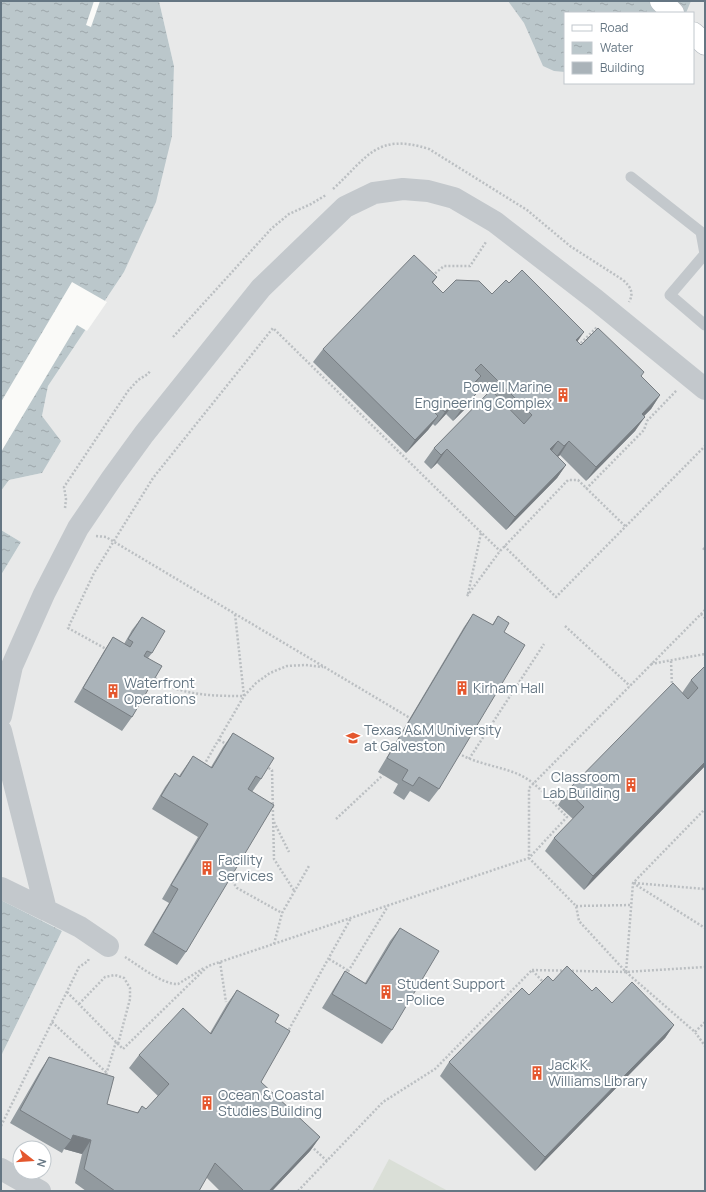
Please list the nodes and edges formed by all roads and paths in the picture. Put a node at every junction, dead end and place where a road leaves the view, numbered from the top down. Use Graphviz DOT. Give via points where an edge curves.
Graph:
graph roads {
  1 [pos="661,1"];
  2 [pos="672,12"];
  3 [pos="694,33"];
  4 [pos="705,44"];
  5 [pos="631,177"];
  6 [pos="332,190"];
  7 [pos="327,194"];
  8 [pos="487,242"];
  9 [pos="705,254"];
  10 [pos="427,280"];
  11 [pos="628,305"];
  12 [pos="705,325"];
  13 [pos="597,326"];
  14 [pos="173,337"];
  15 [pos="576,348"];
  16 [pos="150,371"];
  17 [pos="679,388"];
  18 [pos="705,388"];
  19 [pos="705,446"];
  20 [pos="586,489"];
  21 [pos="63,513"];
  22 [pos="626,527"];
  23 [pos="481,532"];
  24 [pos="90,535"];
  25 [pos="113,541"];
  26 [pos="504,546"];
  27 [pos="500,551"];
  28 [pos="705,610"];
  29 [pos="235,614"];
  30 [pos="701,614"];
  31 [pos="705,618"];
  32 [pos="566,626"];
  33 [pos="544,644"];
  34 [pos="110,651"];
  35 [pos="705,654"];
  36 [pos="671,661"];
  37 [pos="651,664"];
  38 [pos="325,668"];
  39 [pos="150,674"];
  40 [pos="630,686"];
  41 [pos="672,693"];
  42 [pos="244,696"];
  43 [pos="1,716"];
  44 [pos="410,718"];
  45 [pos="1,731"];
  46 [pos="219,740"];
  47 [pos="232,747"];
  48 [pos="458,753"];
  49 [pos="469,760"];
  50 [pos="259,763"];
  51 [pos="202,769"];
  52 [pos="382,774"];
  53 [pos="534,784"];
  54 [pos="705,809"];
  55 [pos="336,819"];
  56 [pos="273,820"];
  57 [pos="289,852"];
  58 [pos="529,858"];
  59 [pos="309,866"];
  60 [pos="232,881"];
  61 [pos="633,883"];
  62 [pos="1,888"];
  63 [pos="705,889"];
  64 [pos="295,892"];
  65 [pos="388,905"];
  66 [pos="631,905"];
  67 [pos="576,906"];
  68 [pos="46,910"];
  69 [pos="282,913"];
  70 [pos="351,918"];
  71 [pos="705,928"];
  72 [pos="103,942"];
  73 [pos="274,944"];
  74 [pos="328,959"];
  75 [pos="220,962"];
  76 [pos="208,966"];
  77 [pos="705,967"];
  78 [pos="532,970"];
  79 [pos="349,971"];
  80 [pos="626,972"];
  81 [pos="345,976"];
  82 [pos="550,988"];
  83 [pos="67,992"];
  84 [pos="226,1002"];
  85 [pos="79,1004"];
  86 [pos="52,1022"];
  87 [pos="705,1022"];
  88 [pos="695,1032"];
  89 [pos="284,1038"];
  90 [pos="117,1043"];
  91 [pos="705,1046"];
  92 [pos="106,1073"];
  93 [pos="103,1084"];
  94 [pos="1,1126"];
  95 [pos="310,1145"];
  96 [pos="327,1161"];
  97 [pos="1,1169"];
  98 [pos="40,1191"];
  99 [pos="298,1191"];
  1 -- 2 [label="main road"];
  3 -- 4 [label="main road"];
  5 -- 9 [label="lane" via="701,232"];
  6 -- 11 [label="path" via="361,160 382,147 398,143 414,144 429,149 527,210 570,246 623,280 630,286 632,296"];
  7 -- 14 [label="path" via="289,214 271,229"];
  8 -- 10 [label="path" via="470,266 444,266"];
  9 -- 12 [label="lane" via="670,295"];
  13 -- 15 [label="path"];
  16 -- 21 [label="path" via="128,391 64,487 66,499"];
  17 -- 20 [label="path" via="647,421 644,430"];
  18 -- 43 [label="street" via="495,222 454,198 428,191 403,189 374,194 345,207 261,288 144,434 78,528 44,594 12,666"];
  19 -- 22 [label="path"];
  20 -- 22 [label="path"];
  20 -- 26 [label="path" via="578,480 568,480"];
  22 -- 26 [label="path" via="556,598"];
  23 -- 25 [label="path" via="273,328 153,478"];
  23 -- 27 [label="path"];
  23 -- 27 [label="path" via="468,596"];
  24 -- 25 [label="path" via="106,537"];
  25 -- 29 [label="path"];
  25 -- 34 [label="path" via="94,573 68,628"];
  26 -- 27 [label="path"];
  28 -- 30 [label="path"];
  29 -- 38 [label="path"];
  29 -- 42 [label="path"];
  30 -- 31 [label="path"];
  30 -- 37 [label="path"];
  32 -- 40 [label="path"];
  33 -- 49 [label="path"];
  35 -- 36 [label="path"];
  36 -- 37 [label="path"];
  36 -- 41 [label="path"];
  37 -- 40 [label="path"];
  38 -- 42 [label="path" via="287,666 270,673"];
  38 -- 44 [label="path"];
  39 -- 42 [label="path" via="180,690"];
  40 -- 53 [label="path"];
  42 -- 46 [label="path"];
  45 -- 68 [label="street"];
  46 -- 47 [label="path"];
  46 -- 51 [label="path"];
  48 -- 49 [label="path"];
  49 -- 53 [label="path" via="522,776"];
  50 -- 56 [label="path" via="272,770"];
  52 -- 55 [label="path"];
  53 -- 58 [label="path" via="529,788"];
  53 -- 58 [label="path" via="567,817"];
  54 -- 61 [label="path"];
  56 -- 57 [label="path"];
  56 -- 64 [label="path" via="274,859"];
  58 -- 65 [label="path"];
  58 -- 67 [label="path"];
  59 -- 64 [label="path"];
  60 -- 69 [label="path" via="237,888"];
  61 -- 63 [label="path"];
  61 -- 66 [label="path"];
  61 -- 71 [label="path"];
  62 -- 68 [label="street"];
  64 -- 69 [label="path"];
  65 -- 70 [label="path"];
  65 -- 79 [label="path"];
  66 -- 67 [label="path"];
  66 -- 80 [label="path"];
  67 -- 80 [label="path" via="579,921"];
  68 -- 72 [label="street"];
  69 -- 73 [label="path"];
  70 -- 73 [label="path"];
  70 -- 74 [label="path"];
  72 -- 76 [label="path" via="162,980 173,984 178,984"];
  72 -- 83 [label="path" via="88,961 79,967"];
  73 -- 75 [label="path"];
  74 -- 79 [label="path"];
  74 -- 89 [label="path"];
  75 -- 76 [label="path"];
  75 -- 84 [label="path"];
  76 -- 90 [label="path" via="123,1049"];
  77 -- 80 [label="path"];
  78 -- 80 [label="path"];
  78 -- 82 [label="path"];
  78 -- 96 [label="path" via="435,1069 382,1102"];
  79 -- 81 [label="path"];
  80 -- 88 [label="path"];
  83 -- 85 [label="path"];
  83 -- 86 [label="path"];
  85 -- 90 [label="path"];
  85 -- 90 [label="path" via="105,977 115,975 124,978 130,988 130,999"];
  86 -- 92 [label="path"];
  86 -- 94 [label="path"];
  87 -- 88 [label="path"];
  88 -- 91 [label="path"];
  90 -- 92 [label="path"];
  92 -- 93 [label="path"];
  95 -- 96 [label="path"];
  96 -- 99 [label="path"];
  97 -- 98 [label="street"];
}
